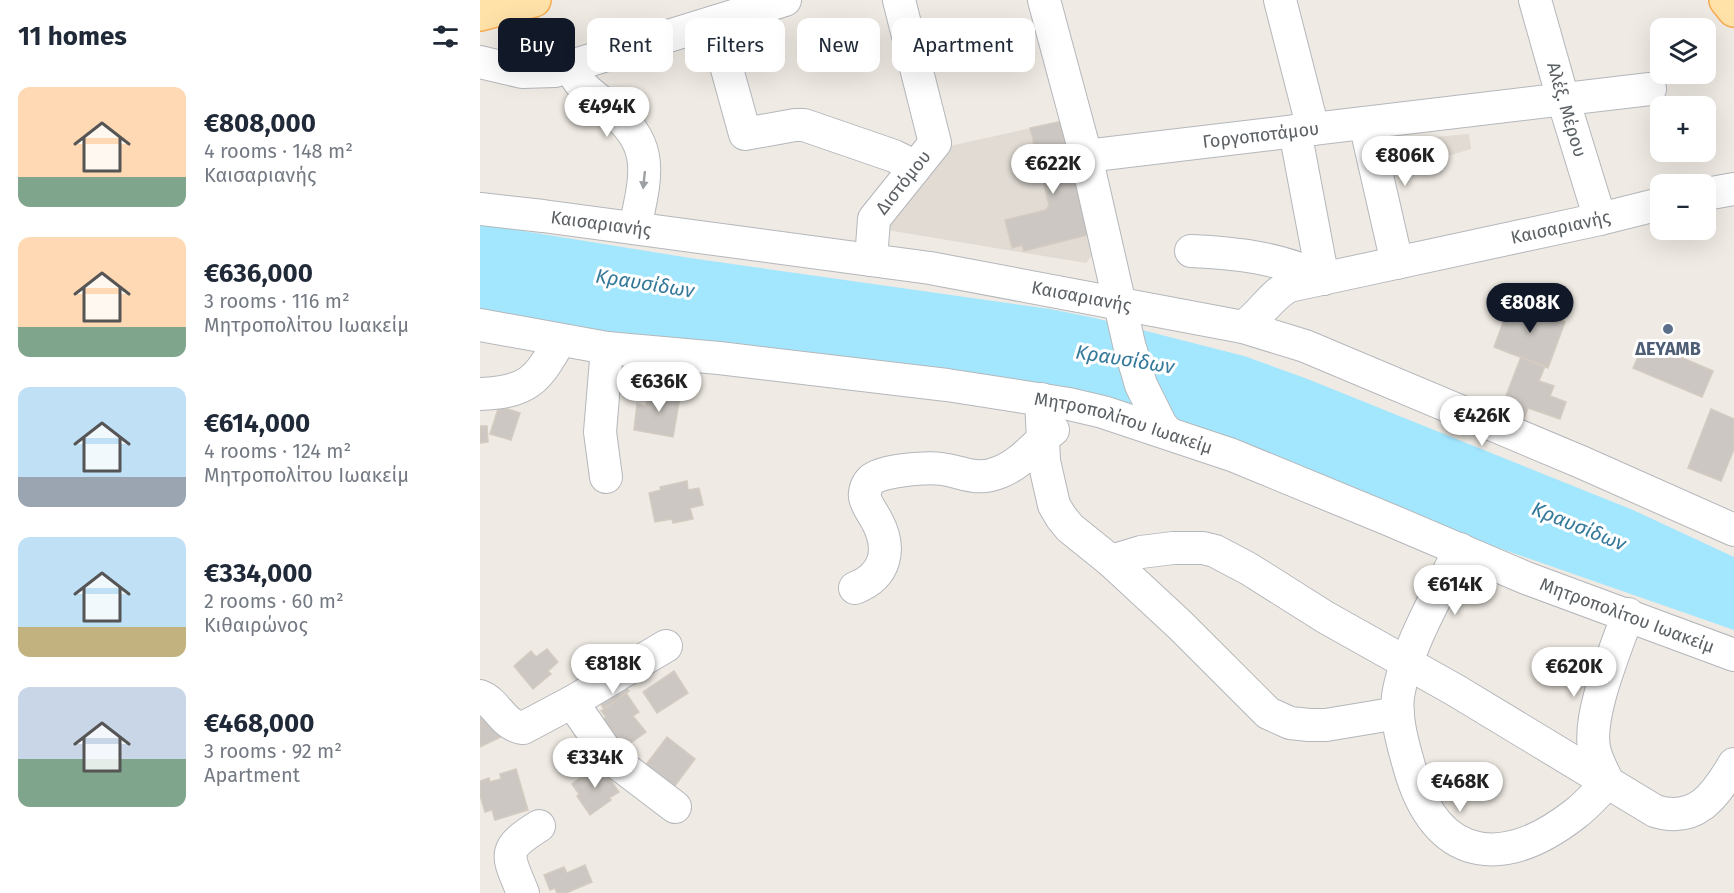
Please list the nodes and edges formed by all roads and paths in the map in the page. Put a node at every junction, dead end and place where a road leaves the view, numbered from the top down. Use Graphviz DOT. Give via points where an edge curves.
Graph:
graph roads {
  1 [pos="534,0"];
  2 [pos="785,0"];
  3 [pos="899,0"];
  4 [pos="1044,0"];
  5 [pos="1280,0"];
  6 [pos="1535,0"];
  7 [pos="1726,0"];
  8 [pos="1734,10"];
  9 [pos="480,14"];
  10 [pos="727,18"];
  11 [pos="685,31"];
  12 [pos="480,63"];
  13 [pos="575,64"];
  14 [pos="498,67"];
  15 [pos="525,72"];
  16 [pos="548,72"];
  17 [pos="573,72"];
  18 [pos="728,72"];
  19 [pos="1650,89"];
  20 [pos="1563,99"];
  21 [pos="1365,123"];
  22 [pos="1304,130"];
  23 [pos="1086,156"];
  24 [pos="914,169"];
  25 [pos="1734,189"];
  26 [pos="1716,192"];
  27 [pos="1650,206"];
  28 [pos="480,209"];
  29 [pos="1599,219"];
  30 [pos="635,228"];
  31 [pos="1191,251"];
  32 [pos="871,260"];
  33 [pos="1397,263"];
  34 [pos="1323,279"];
  35 [pos="1121,308"];
  36 [pos="480,325"];
  37 [pos="1243,327"];
  38 [pos="560,340"];
  39 [pos="607,348"];
  40 [pos="480,393"];
  41 [pos="1055,402"];
  42 [pos="1164,428"];
  43 [pos="1042,439"];
  44 [pos="606,477"];
  45 [pos="1734,530"];
  46 [pos="1460,549"];
  47 [pos="1111,561"];
  48 [pos="855,588"];
  49 [pos="1628,615"];
  50 [pos="666,646"];
  51 [pos="1734,655"];
  52 [pos="1407,662"];
  53 [pos="480,696"];
  54 [pos="572,702"];
  55 [pos="1398,713"];
  56 [pos="1734,764"];
  57 [pos="1608,782"];
  58 [pos="675,807"];
  59 [pos="539,826"];
  60 [pos="523,893"];
  1 -- 9 [label="main road"];
  2 -- 10 [label="street"];
  3 -- 24 [label="street, Διστόμου" via="935,143"];
  4 -- 23 [label="street"];
  5 -- 22 [label="street"];
  6 -- 20 [label="street, Αλέξ. Μέρου"];
  7 -- 8 [label="main road"];
  11 -- 13 [label="street"];
  12 -- 14 [label="street"];
  15 -- 16 [label="street"];
  17 -- 30 [label="street, one-way" via="580,84 622,118 641,148 645,173"];
  18 -- 24 [label="street" via="745,134 804,125 904,160"];
  19 -- 20 [label="street, Γοργοποτάμου"];
  20 -- 21 [label="street, Γοργοποτάμου"];
  20 -- 29 [label="street, Αλέξ. Μέρου"];
  21 -- 22 [label="street, Γοργοποτάμου"];
  21 -- 33 [label="street"];
  22 -- 23 [label="street, Γοργοποτάμου"];
  22 -- 34 [label="street"];
  23 -- 35 [label="street"];
  24 -- 32 [label="street, Διστόμου" via="874,219"];
  25 -- 26 [label="street"];
  27 -- 29 [label="street, Καισαριανής"];
  28 -- 30 [label="street, Καισαριανής"];
  29 -- 33 [label="street, Καισαριανής"];
  30 -- 32 [label="street, Καισαριανής"];
  31 -- 34 [label="street" via="1237,253 1303,269"];
  32 -- 35 [label="street, Καισαριανής" via="930,268"];
  33 -- 34 [label="street, Καισαριανής"];
  34 -- 37 [label="street, Καισαριανής" via="1280,291"];
  35 -- 37 [label="street, Καισαριανής"];
  35 -- 42 [label="street" via="1141,385"];
  36 -- 38 [label="street, Μητροπολίτου Ιωακείμ"];
  37 -- 45 [label="street" via="1315,351"];
  38 -- 39 [label="street, Μητροπολίτου Ιωακείμ"];
  38 -- 40 [label="street" via="548,362 528,384 506,393"];
  39 -- 41 [label="street, Μητροπολίτου Ιωακείμ" via="830,370"];
  39 -- 44 [label="street" via="600,432"];
  41 -- 42 [label="street, Μητροπολίτου Ιωακείμ"];
  41 -- 43 [label="street" via="1053,429"];
  42 -- 46 [label="street, Μητροπολίτου Ιωακείμ"];
  43 -- 47 [label="street" via="1054,505 1070,528"];
  43 -- 48 [label="street" via="1016,464 986,476 922,469 873,478 865,498 881,529 885,549 878,574"];
  46 -- 49 [label="street, Μητροπολίτου Ιωακείμ"];
  46 -- 52 [label="street"];
  47 -- 52 [label="street" via="1173,548 1215,551"];
  47 -- 55 [label="street" via="1277,718 1290,723 1326,725"];
  49 -- 51 [label="street, Μητροπολίτου Ιωακείμ"];
  49 -- 57 [label="street" via="1601,694 1594,729 1594,749"];
  50 -- 54 [label="street"];
  52 -- 55 [label="street"];
  52 -- 57 [label="street"];
  53 -- 54 [label="street" via="487,698 512,725 523,728"];
  54 -- 58 [label="street" via="608,754"];
  55 -- 57 [label="street" via="1419,796 1447,835 1469,846 1503,849 1537,838 1576,813"];
  56 -- 57 [label="street" via="1709,800 1679,814 1655,811"];
  59 -- 60 [label="street" via="510,851 511,866"];
}
